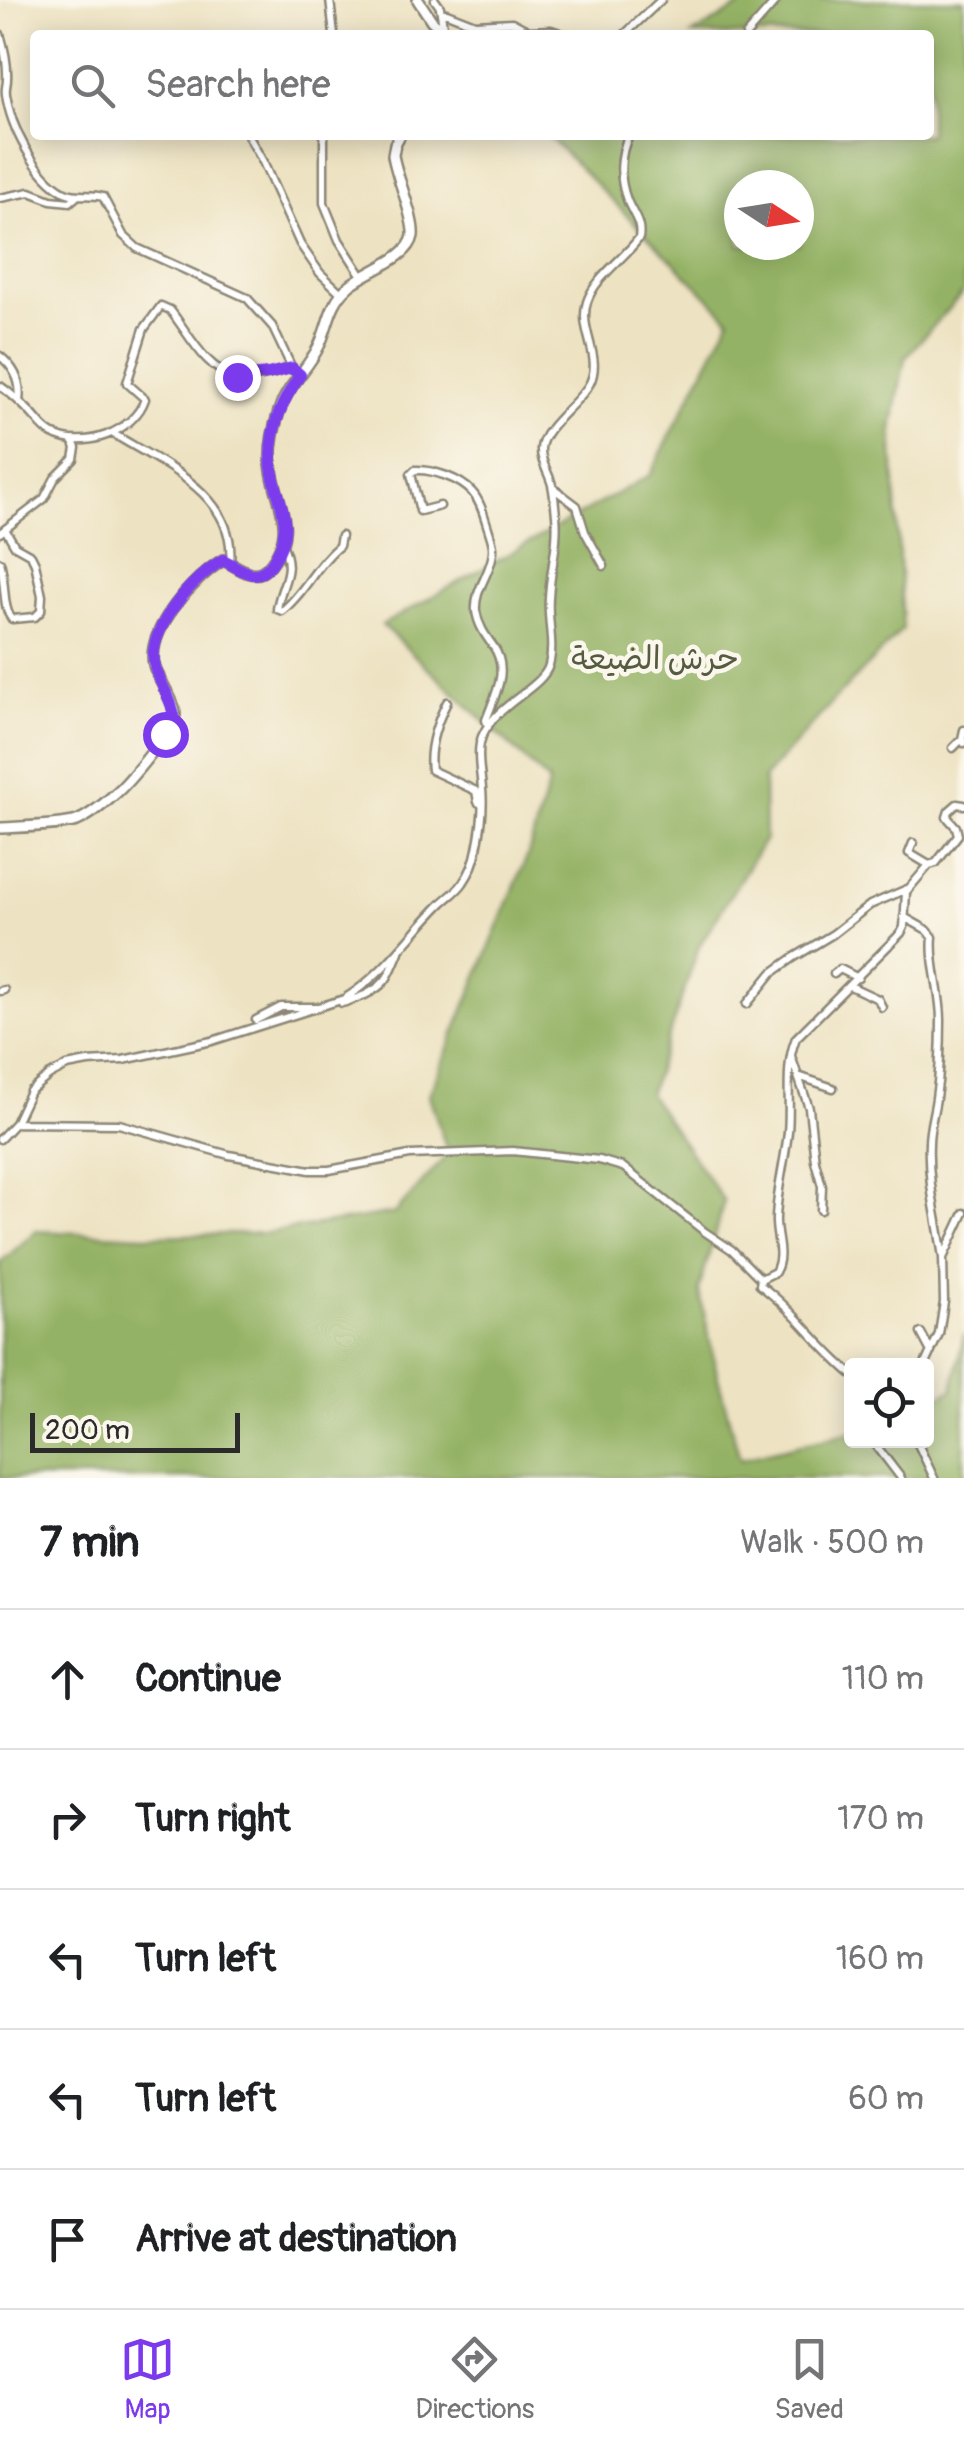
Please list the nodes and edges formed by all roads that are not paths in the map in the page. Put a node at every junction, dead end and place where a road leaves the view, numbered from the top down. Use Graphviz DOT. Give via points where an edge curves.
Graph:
graph roads {
  1 [pos="330,0"];
  2 [pos="418,0"];
  3 [pos="435,0"];
  4 [pos="661,0"];
  5 [pos="777,0"];
  6 [pos="441,13"];
  7 [pos="333,30"];
  8 [pos="443,30"];
  9 [pos="446,30"];
  10 [pos="524,30"];
  11 [pos="629,30"];
  12 [pos="750,30"];
  13 [pos="0,34"];
  14 [pos="251,140"];
  15 [pos="324,140"];
  16 [pos="398,140"];
  17 [pos="627,140"];
  18 [pos="78,196"];
  19 [pos="0,198"];
  20 [pos="362,276"];
  21 [pos="342,293"];
  22 [pos="0,356"];
  23 [pos="296,371"];
  24 [pos="0,386"];
  25 [pos="19,402"];
  26 [pos="112,433"];
  27 [pos="74,441"];
  28 [pos="552,487"];
  29 [pos="440,506"];
  30 [pos="3,531"];
  31 [pos="341,536"];
  32 [pos="282,543"];
  33 [pos="0,562"];
  34 [pos="230,562"];
  35 [pos="604,566"];
  36 [pos="447,702"];
  37 [pos="488,728"];
  38 [pos="964,730"];
  39 [pos="963,741"];
  40 [pos="953,748"];
  41 [pos="482,804"];
  42 [pos="964,805"];
  43 [pos="0,828"];
  44 [pos="914,843"];
  45 [pos="929,865"];
  46 [pos="908,888"];
  47 [pos="904,917"];
  48 [pos="401,947"];
  49 [pos="834,974"];
  50 [pos="858,978"];
  51 [pos="850,986"];
  52 [pos="335,1003"];
  53 [pos="747,1004"];
  54 [pos="322,1007"];
  55 [pos="882,1007"];
  56 [pos="256,1020"];
  57 [pos="790,1055"];
  58 [pos="800,1077"];
  59 [pos="834,1088"];
  60 [pos="15,1123"];
  61 [pos="0,1139"];
  62 [pos="822,1210"];
  63 [pos="964,1212"];
  64 [pos="944,1258"];
  65 [pos="761,1279"];
  66 [pos="921,1333"];
  67 [pos="932,1353"];
  68 [pos="929,1358"];
  69 [pos="844,1367"];
  70 [pos="878,1448"];
  71 [pos="920,1448"];
  72 [pos="901,1478"];
  73 [pos="934,1478"];
  1 -- 7 [label="street"];
  2 -- 8 [label="street"];
  3 -- 6 [label="street"];
  4 -- 11 [label="street"];
  5 -- 12 [label="street"];
  6 -- 9 [label="street"];
  6 -- 10 [label="street" via="475,24 512,22"];
  13 -- 18 [label="street" via="6,92 23,141 42,174"];
  14 -- 21 [label="street" via="300,244"];
  15 -- 20 [label="street" via="324,203"];
  16 -- 20 [label="street" via="393,155 413,235 402,254"];
  17 -- 28 [label="street" via="621,172 641,232 588,298 584,327 593,373 543,439"];
  18 -- 19 [label="street" via="70,202 30,192"];
  18 -- 23 [label="street" via="103,197 118,229 137,248 252,302"];
  20 -- 21 [label="street"];
  21 -- 23 [label="street" via="319,347"];
  22 -- 25 [label="street" via="18,377"];
  23 -- 26 [label="street" via="231,375 208,360 161,306 144,329 127,384 144,405"];
  23 -- 32 [label="street" via="271,450 284,514"];
  24 -- 25 [label="street"];
  25 -- 27 [label="street" via="49,432"];
  26 -- 27 [label="street"];
  26 -- 34 [label="street" via="203,492 225,524"];
  27 -- 30 [label="street" via="74,459 44,499"];
  28 -- 35 [label="street" via="577,506"];
  28 -- 37 [label="street" via="549,664"];
  29 -- 37 [label="street" via="420,511 415,470 441,474 472,491 493,546 476,600 481,628 501,662"];
  30 -- 33 [label="street" via="35,563 42,596 35,616 7,614"];
  31 -- 32 [label="street" via="282,610 278,600 290,570"];
  32 -- 34 [label="street" via="259,573"];
  34 -- 43 [label="street" via="210,567 159,632 154,664 174,708 173,726 119,792 74,822"];
  36 -- 41 [label="street" via="430,770 476,791"];
  37 -- 41 [label="street" via="480,744"];
  38 -- 39 [label="street"];
  39 -- 40 [label="street"];
  41 -- 48 [label="street" via="477,852 464,882"];
  42 -- 45 [label="street" via="949,811 958,835"];
  44 -- 45 [label="street" via="910,853"];
  45 -- 46 [label="street"];
  46 -- 47 [label="street"];
  46 -- 53 [label="street" via="803,950"];
  47 -- 50 [label="street" via="895,942"];
  47 -- 64 [label="street" via="933,936 941,1032 930,1176"];
  48 -- 52 [label="street" via="362,987"];
  48 -- 52 [label="street" via="382,987"];
  49 -- 50 [label="street" via="840,968"];
  50 -- 51 [label="street"];
  51 -- 55 [label="street"];
  51 -- 57 [label="street" via="806,1026"];
  52 -- 54 [label="street"];
  54 -- 56 [label="street" via="281,1006"];
  54 -- 60 [label="street" via="212,1041 67,1066 30,1091"];
  57 -- 58 [label="street"];
  57 -- 65 [label="street" via="776,1225 780,1258"];
  58 -- 59 [label="street"];
  58 -- 62 [label="street"];
  60 -- 61 [label="street"];
  60 -- 65 [label="street" via="118,1124 310,1170 474,1152 608,1161 732,1250"];
  63 -- 64 [label="street"];
  64 -- 67 [label="street" via="940,1334"];
  65 -- 69 [label="street"];
  66 -- 67 [label="street"];
  67 -- 68 [label="street"];
  70 -- 72 [label="street"];
  71 -- 73 [label="street"];
}
